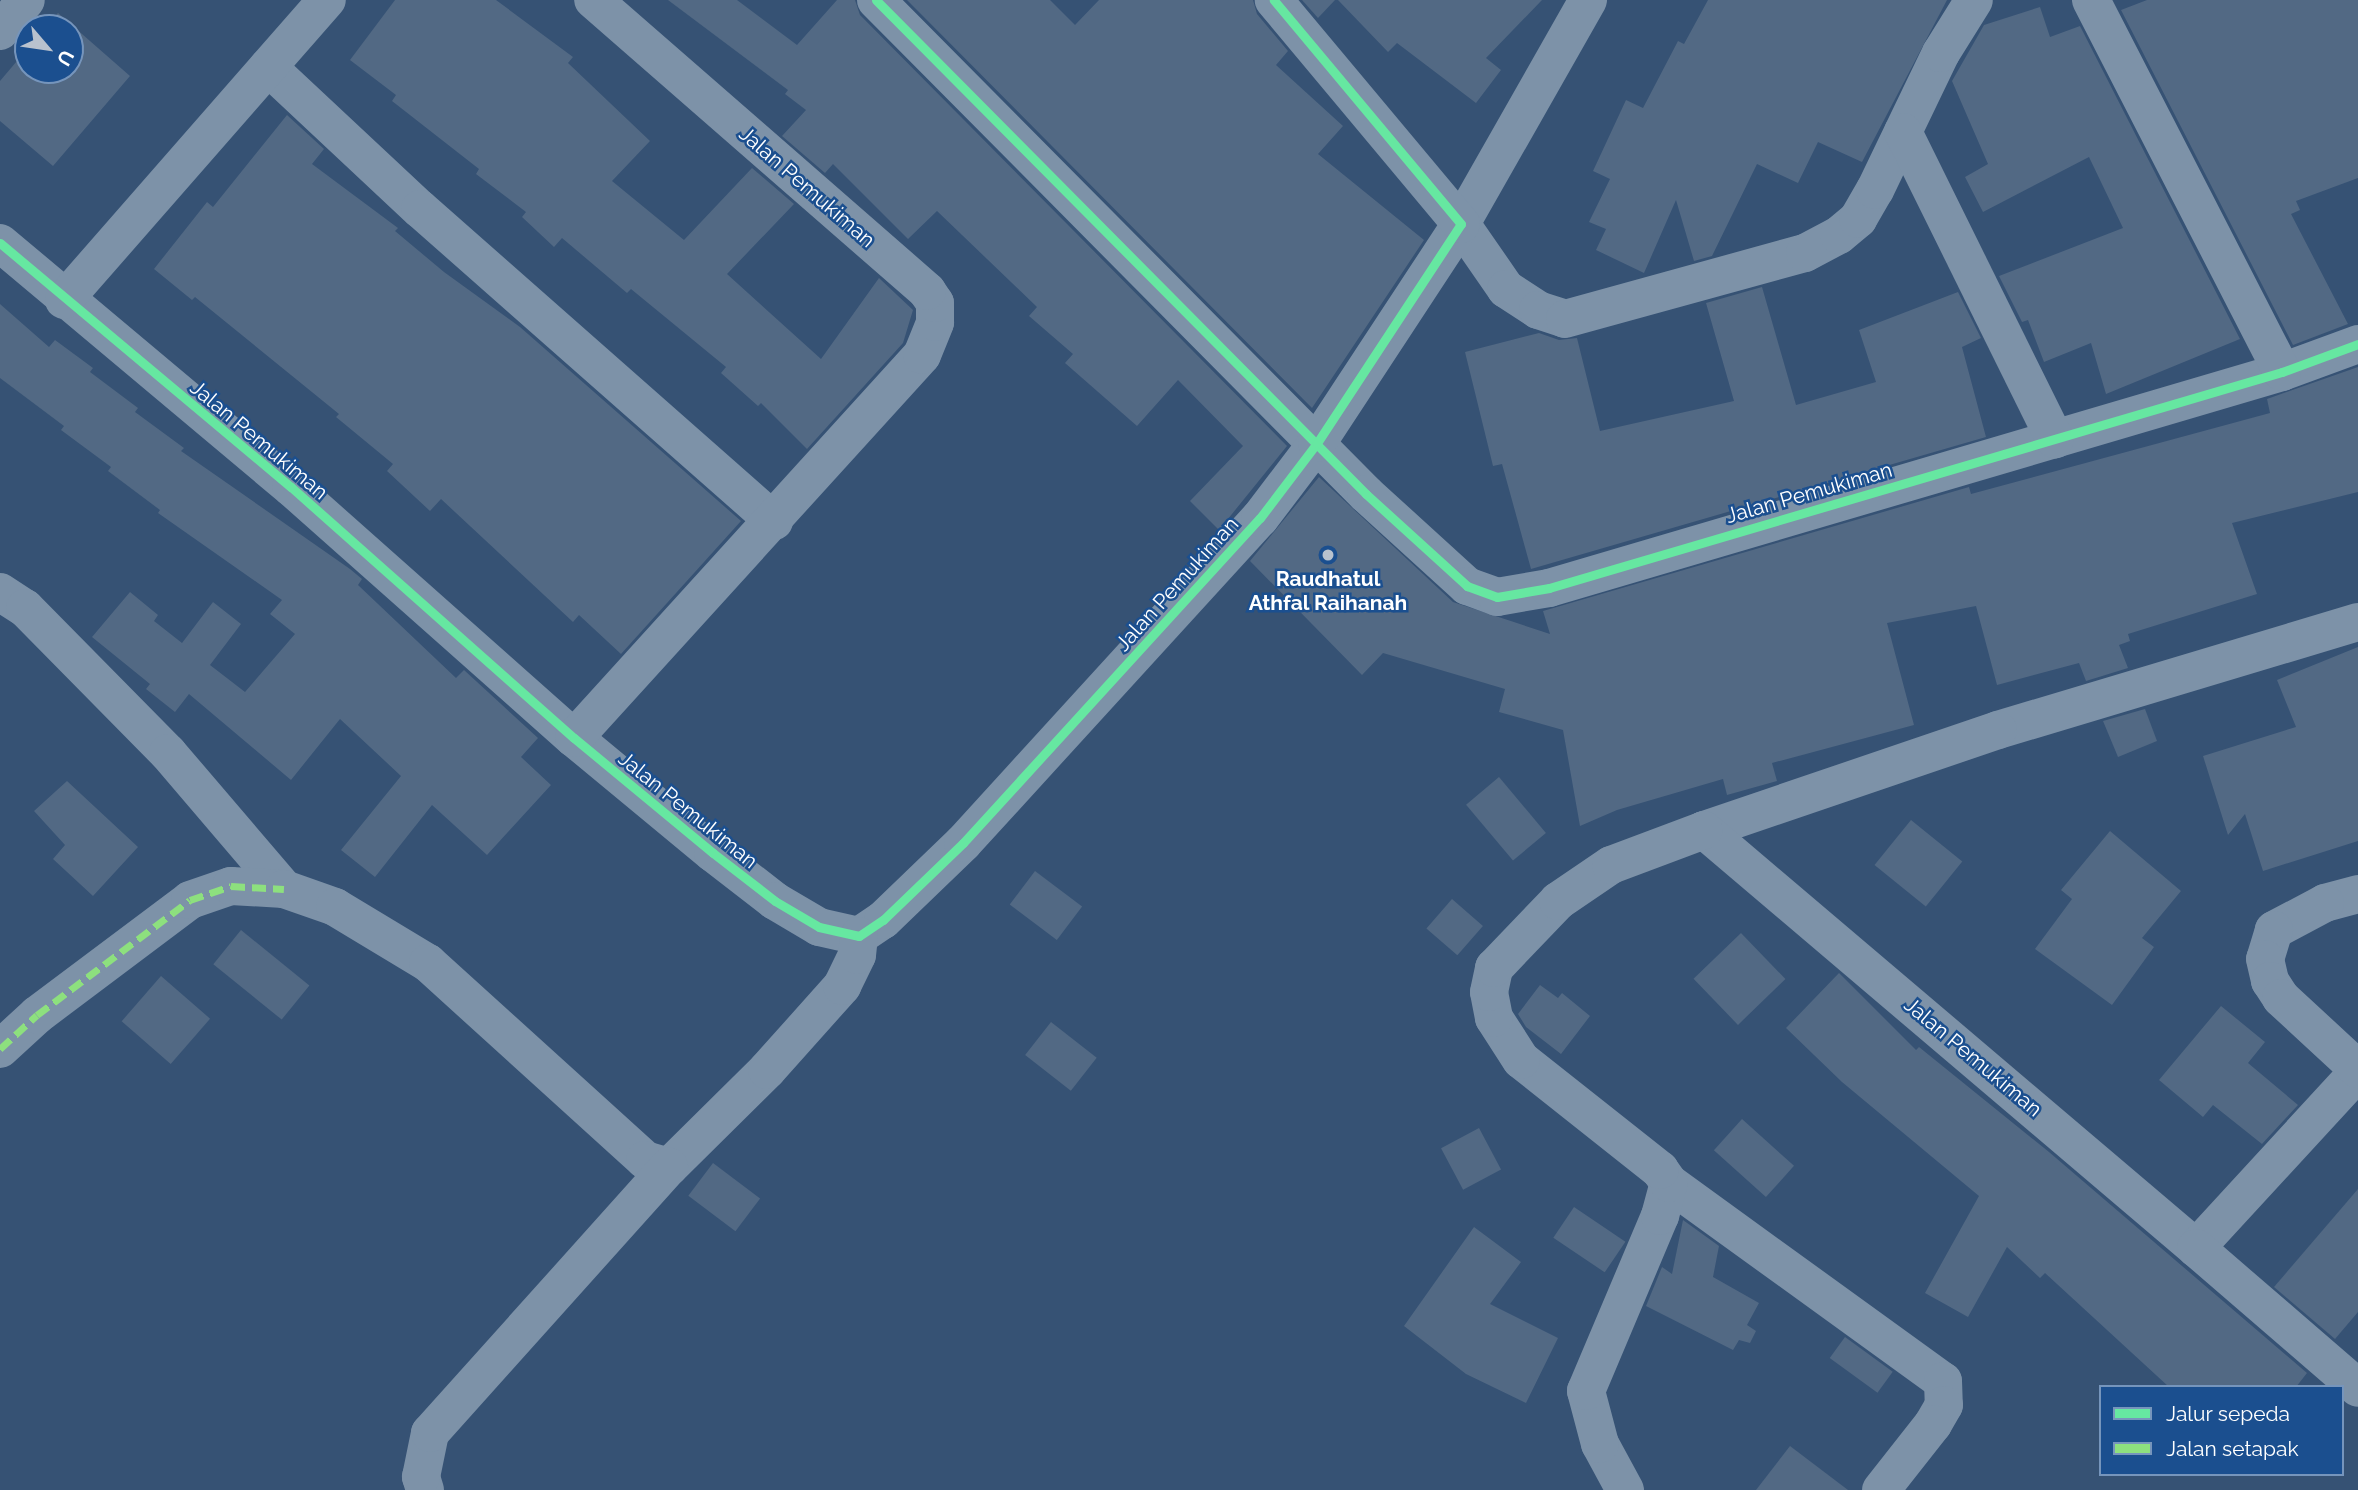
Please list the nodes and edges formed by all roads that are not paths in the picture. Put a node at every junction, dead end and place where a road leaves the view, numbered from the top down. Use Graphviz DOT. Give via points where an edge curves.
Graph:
graph roads {
  1 [pos="26,0"];
  2 [pos="327,0"];
  3 [pos="593,0"];
  4 [pos="876,0"];
  5 [pos="1274,0"];
  6 [pos="1588,0"];
  7 [pos="1974,0"];
  8 [pos="2091,0"];
  9 [pos="0,31"];
  10 [pos="268,67"];
  11 [pos="1903,132"];
  12 [pos="1461,224"];
  13 [pos="0,243"];
  14 [pos="64,300"];
  15 [pos="2358,345"];
  16 [pos="2282,372"];
  17 [pos="2055,439"];
  18 [pos="1317,443"];
  19 [pos="774,521"];
  20 [pos="0,592"];
  21 [pos="2358,622"];
  22 [pos="574,738"];
  23 [pos="1704,830"];
  24 [pos="284,889"];
  25 [pos="2358,894"];
  26 [pos="859,936"];
  27 [pos="0,1049"];
  28 [pos="2358,1070"];
  29 [pos="669,1167"];
  30 [pos="1669,1183"];
  31 [pos="2196,1248"];
  32 [pos="2358,1388"];
  33 [pos="425,1490"];
  34 [pos="1625,1490"];
  35 [pos="1881,1490"];
  1 -- 9 [label="street"];
  2 -- 10 [label="street"];
  3 -- 19 [label="street, Jalan Pemukiman" via="936,303 935,322 922,355"];
  4 -- 18 [label="street, Jalan Pemukiman"];
  5 -- 12 [label="street"];
  6 -- 12 [label="street, Jalan Pemukiman"];
  7 -- 11 [label="street" via="1941,52"];
  8 -- 16 [label="street"];
  10 -- 14 [label="street"];
  10 -- 19 [label="street" via="420,209"];
  11 -- 12 [label="street" via="1858,219 1839,235 1805,253 1565,319 1521,301 1506,289"];
  11 -- 17 [label="street"];
  12 -- 18 [label="street, Jalan Pemukiman"];
  13 -- 14 [label="street, Jalan Pemukiman"];
  14 -- 22 [label="street, Jalan Pemukiman" via="290,487"];
  15 -- 16 [label="street, Jalan Pemukiman"];
  16 -- 17 [label="street, Jalan Pemukiman"];
  17 -- 18 [label="street, Jalan Pemukiman" via="1549,588 1497,597 1467,586 1441,564"];
  18 -- 26 [label="street, Jalan Pemukiman" via="1260,519 963,843 883,920"];
  19 -- 22 [label="street, Jalan Pemukiman"];
  20 -- 24 [label="street" via="25,608 168,753"];
  21 -- 23 [label="street" via="1998,730"];
  22 -- 26 [label="street, Jalan Pemukiman" via="775,901 819,927"];
  23 -- 30 [label="street" via="1611,865 1558,901 1494,968 1489,992 1500,1030 1521,1060 1660,1170"];
  23 -- 31 [label="street, Jalan Pemukiman"];
  24 -- 27 [label="street" via="231,886 190,900 37,1015"];
  24 -- 29 [label="street" via="335,907 428,963 645,1160"];
  25 -- 28 [label="street" via="2325,903 2274,930 2265,959 2270,981 2281,998"];
  26 -- 29 [label="street" via="857,955 842,986 768,1070"];
  28 -- 31 [label="street"];
  29 -- 33 [label="street" via="430,1433 421,1477"];
  30 -- 34 [label="street" via="1660,1216 1586,1391 1600,1444"];
  30 -- 35 [label="street" via="1943,1381 1944,1405 1934,1424"];
  31 -- 32 [label="street, Jalan Pemukiman"];
}
